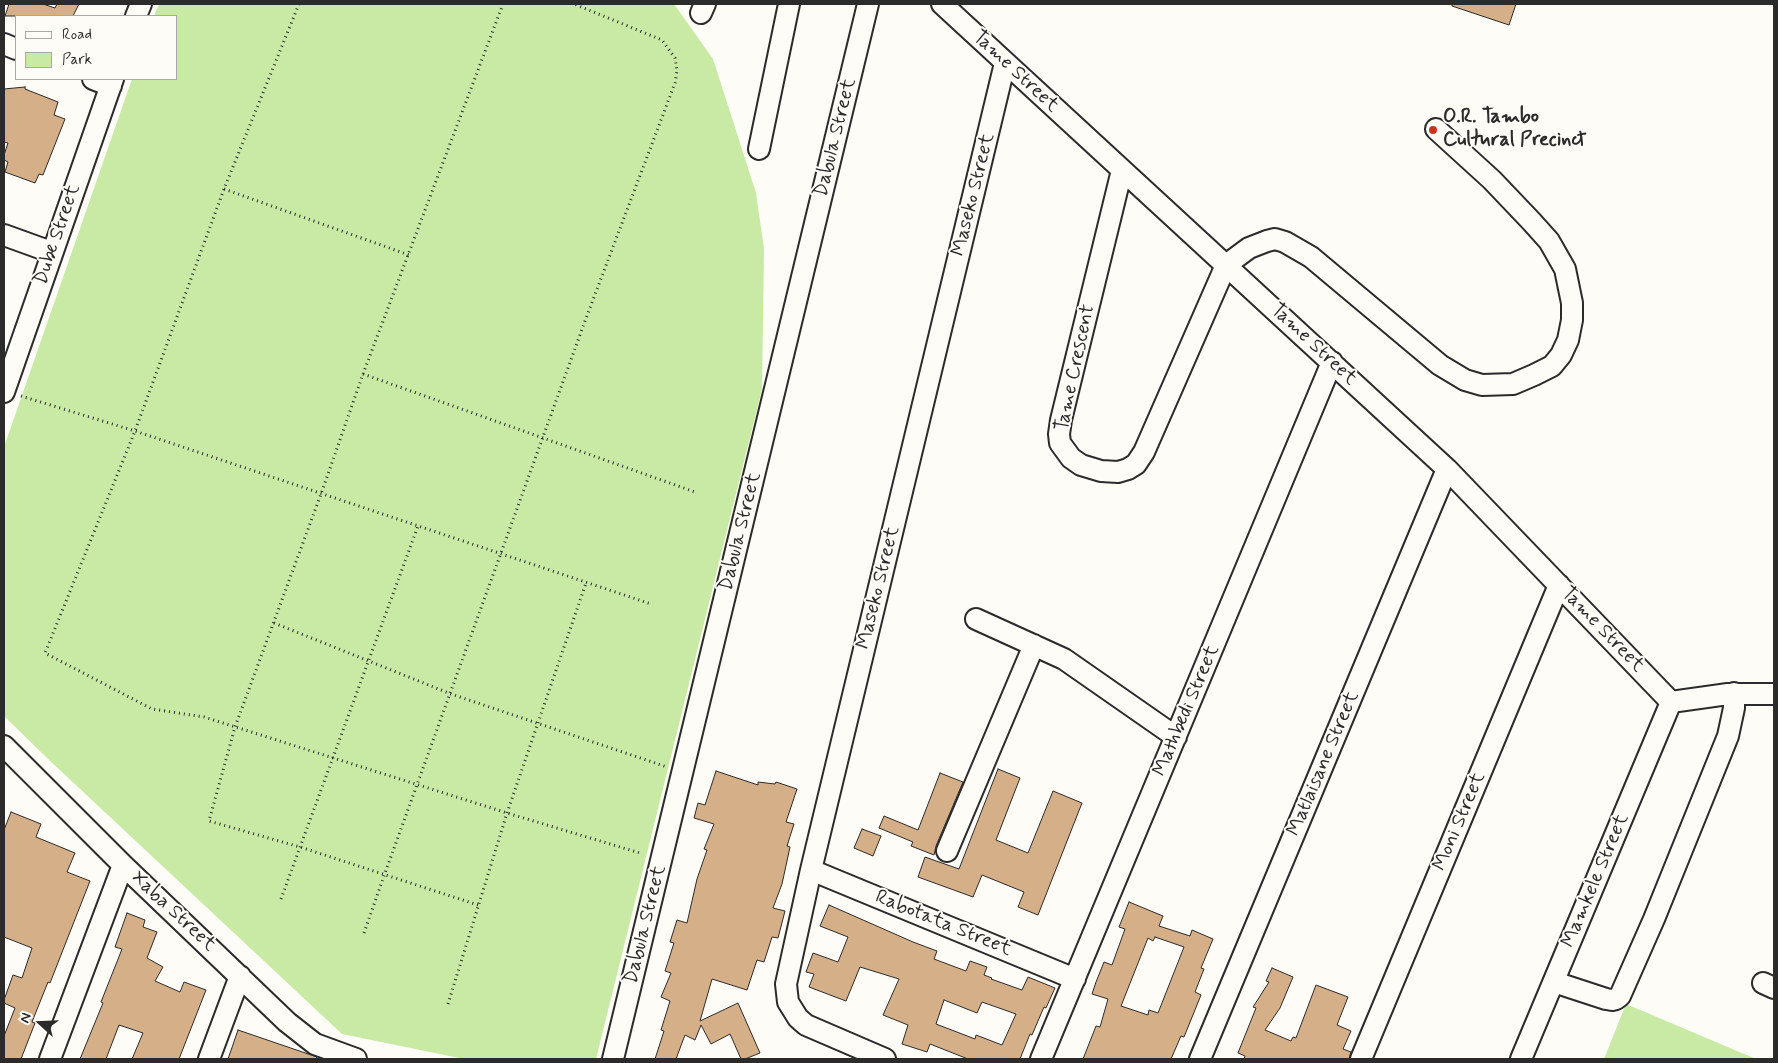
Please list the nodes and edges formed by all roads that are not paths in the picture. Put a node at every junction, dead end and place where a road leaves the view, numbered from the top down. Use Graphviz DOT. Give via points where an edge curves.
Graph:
graph roads {
  1 [pos="789,4"];
  2 [pos="868,4"];
  3 [pos="942,4"];
  4 [pos="1005,63"];
  5 [pos="106,81"];
  6 [pos="1436,129"];
  7 [pos="759,149"];
  8 [pos="1122,170"];
  9 [pos="4,235"];
  10 [pos="51,252"];
  11 [pos="1226,265"];
  12 [pos="1332,362"];
  13 [pos="4,391"];
  14 [pos="1447,469"];
  15 [pos="1559,585"];
  16 [pos="976,619"];
  17 [pos="1034,645"];
  18 [pos="1734,693"];
  19 [pos="1774,694"];
  20 [pos="1671,702"];
  21 [pos="1176,737"];
  22 [pos="5,752"];
  23 [pos="947,851"];
  24 [pos="123,865"];
  25 [pos="811,870"];
  26 [pos="240,976"];
  27 [pos="1075,979"];
  28 [pos="1554,982"];
  29 [pos="50,1059"];
  30 [pos="208,1059"];
  31 [pos="356,1059"];
  32 [pos="613,1059"];
  33 [pos="885,1059"];
  34 [pos="1041,1059"];
  35 [pos="1200,1059"];
  36 [pos="1361,1059"];
  37 [pos="1521,1059"];
  1 -- 7 [label="street"];
  2 -- 32 [label="street, Dabula Street"];
  3 -- 4 [label="street, Tame Street"];
  4 -- 8 [label="street, Tame Street"];
  4 -- 25 [label="street, Maseko Street"];
  5 -- 10 [label="street, Dube Street"];
  6 -- 11 [label="street" via="1532,222 1549,241 1565,269 1572,320 1568,340 1552,366 1513,384 1482,385 1465,380 1440,366 1311,257 1285,242 1258,243"];
  8 -- 11 [label="street, Tame Street"];
  8 -- 11 [label="street, Tame Crescent" via="1061,420 1060,443 1070,458 1081,465 1118,472 1136,464"];
  9 -- 10 [label="street"];
  10 -- 13 [label="street, Dube Street"];
  11 -- 12 [label="street, Tame Street"];
  12 -- 14 [label="street, Tame Street"];
  12 -- 21 [label="street, Mathbedi Street"];
  14 -- 15 [label="street, Tame Street"];
  14 -- 35 [label="street, Matlaisane Street"];
  15 -- 20 [label="street, Tame Street"];
  15 -- 36 [label="street, Moni Street"];
  16 -- 17 [label="street"];
  17 -- 21 [label="street" via="1064,659"];
  17 -- 23 [label="street"];
  18 -- 19 [label="street"];
  18 -- 20 [label="street"];
  18 -- 28 [label="street" via="1728,736 1620,996 1606,999"];
  20 -- 28 [label="street, Mamkele Street"];
  21 -- 27 [label="street, Mathbedi Street"];
  22 -- 24 [label="street, Xaba Street"];
  24 -- 26 [label="street, Xaba Street"];
  24 -- 29 [label="street"];
  25 -- 27 [label="street, Rabotata Street"];
  25 -- 33 [label="street, Maseko Street" via="786,984 788,1002 806,1025"];
  26 -- 30 [label="street"];
  26 -- 31 [label="street, Xaba Street" via="287,1022 316,1044"];
  27 -- 34 [label="street, Mathbedi Street"];
  28 -- 37 [label="street, Mamkele Street"];
}
